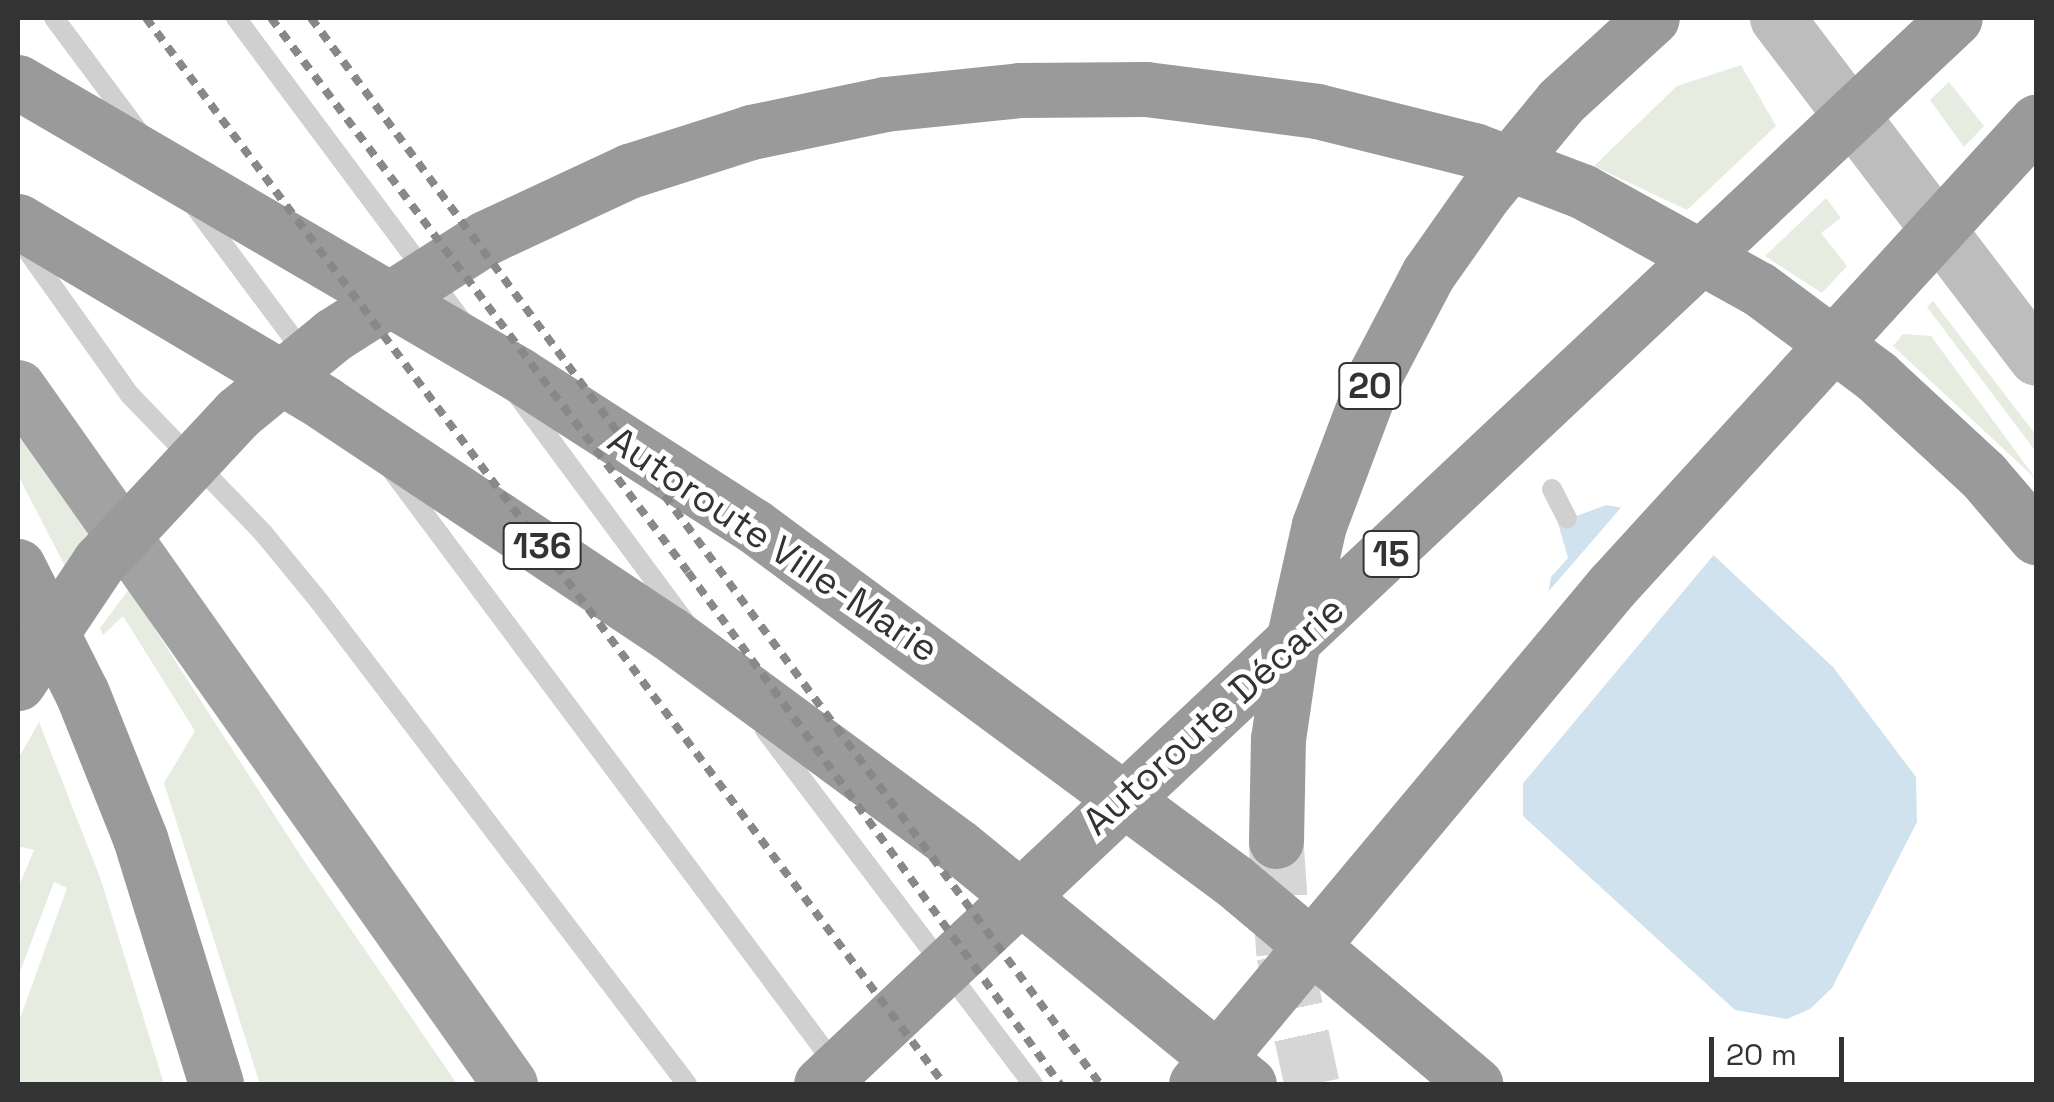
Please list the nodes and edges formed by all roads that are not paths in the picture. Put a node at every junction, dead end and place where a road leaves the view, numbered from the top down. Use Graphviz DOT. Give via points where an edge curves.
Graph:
graph roads {
  1 [pos="54,18"];
  2 [pos="236,18"];
  3 [pos="1652,18"];
  4 [pos="1777,18"];
  5 [pos="1956,18"];
  6 [pos="18,82"];
  7 [pos="2036,122"];
  8 [pos="18,220"];
  9 [pos="18,236"];
  10 [pos="2036,358"];
  11 [pos="18,387"];
  12 [pos="1552,489"];
  13 [pos="1567,518"];
  14 [pos="2036,537"];
  15 [pos="18,566"];
  16 [pos="18,683"];
  17 [pos="1276,841"];
  18 [pos="216,1084"];
  19 [pos="510,1084"];
  20 [pos="687,1084"];
  21 [pos="821,1084"];
  22 [pos="850,1084"];
  23 [pos="1033,1084"];
  24 [pos="1196,1084"];
  25 [pos="1248,1084"];
  26 [pos="1475,1084"];
  1 -- 22 [label="lane"];
  2 -- 23 [label="lane"];
  3 -- 17 [label="highway, 20" via="1561,101 1466,218 1400,324 1360,408 1318,525 1291,650 1278,739"];
  4 -- 10 [label="main road"];
  5 -- 21 [label="highway, Autoroute Décarie / 15"];
  6 -- 26 [label="highway, Autoroute Ville-Marie" via="518,374 754,526 1233,880"];
  7 -- 24 [label="highway" via="1624,573"];
  8 -- 25 [label="highway, 136" via="324,403 764,700"];
  9 -- 20 [label="lane" via="130,395 296,574"];
  11 -- 19 [label="highway"];
  12 -- 13 [label="lane"];
  14 -- 16 [label="highway" via="1928,421 1861,364 1759,290 1582,190 1474,150 1316,110 1126,89 954,96 751,132 629,171 524,218 333,335 238,413 138,515"];
  15 -- 18 [label="highway" via="82,693 140,838"];
}
